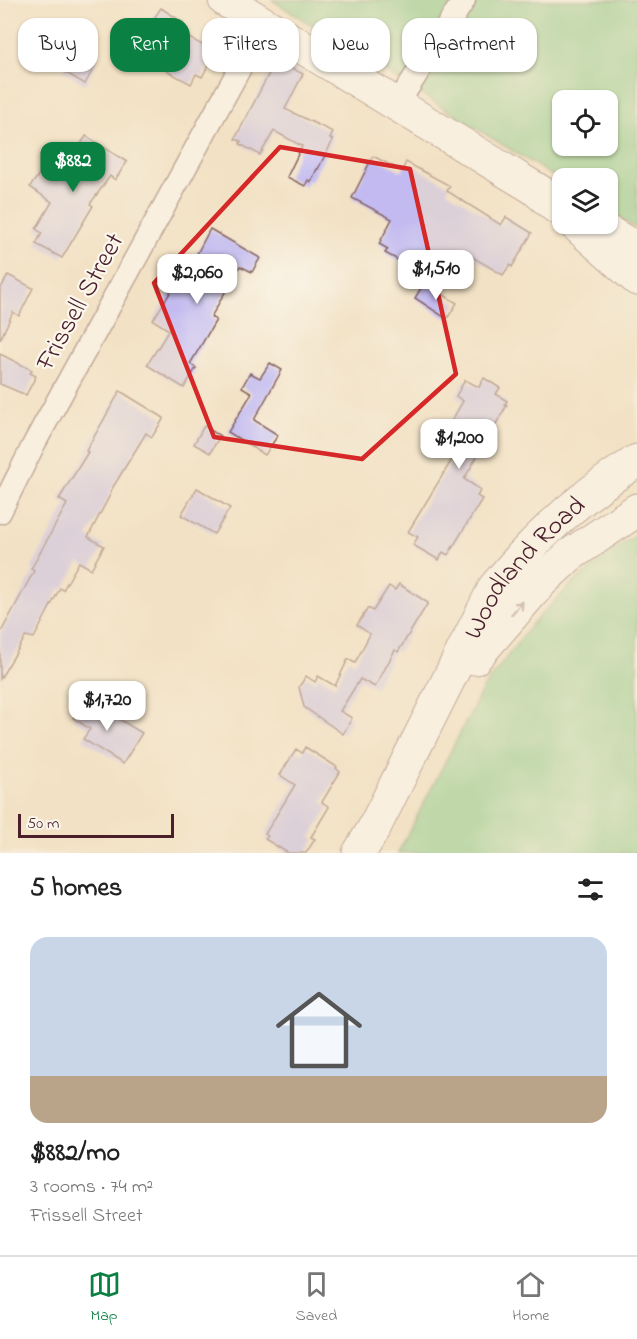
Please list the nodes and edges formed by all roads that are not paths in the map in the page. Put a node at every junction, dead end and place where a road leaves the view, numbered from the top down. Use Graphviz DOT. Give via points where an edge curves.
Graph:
graph roads {
  1 [pos="225,0"];
  2 [pos="464,0"];
  3 [pos="254,18"];
  4 [pos="299,45"];
  5 [pos="238,72"];
  6 [pos="398,104"];
  7 [pos="534,188"];
  8 [pos="552,199"];
  9 [pos="552,204"];
  10 [pos="586,234"];
  11 [pos="611,234"];
  12 [pos="637,249"];
  13 [pos="637,279"];
  14 [pos="637,460"];
  15 [pos="637,510"];
  16 [pos="0,512"];
  17 [pos="439,701"];
  18 [pos="359,853"];
  1 -- 3 [label="main road"];
  2 -- 6 [label="street"];
  4 -- 6 [label="main road"];
  5 -- 16 [label="street, Frissell Street"];
  6 -- 7 [label="main road"];
  7 -- 8 [label="main road"];
  7 -- 9 [label="main road"];
  10 -- 13 [label="main road"];
  11 -- 12 [label="main road"];
  14 -- 17 [label="main road, Woodland Road" via="572,508 520,556 495,588"];
  17 -- 15 [label="main road, Woodland Road, one-way" via="540,583 570,555"];
  17 -- 18 [label="main road, Woodland Road"];
}
